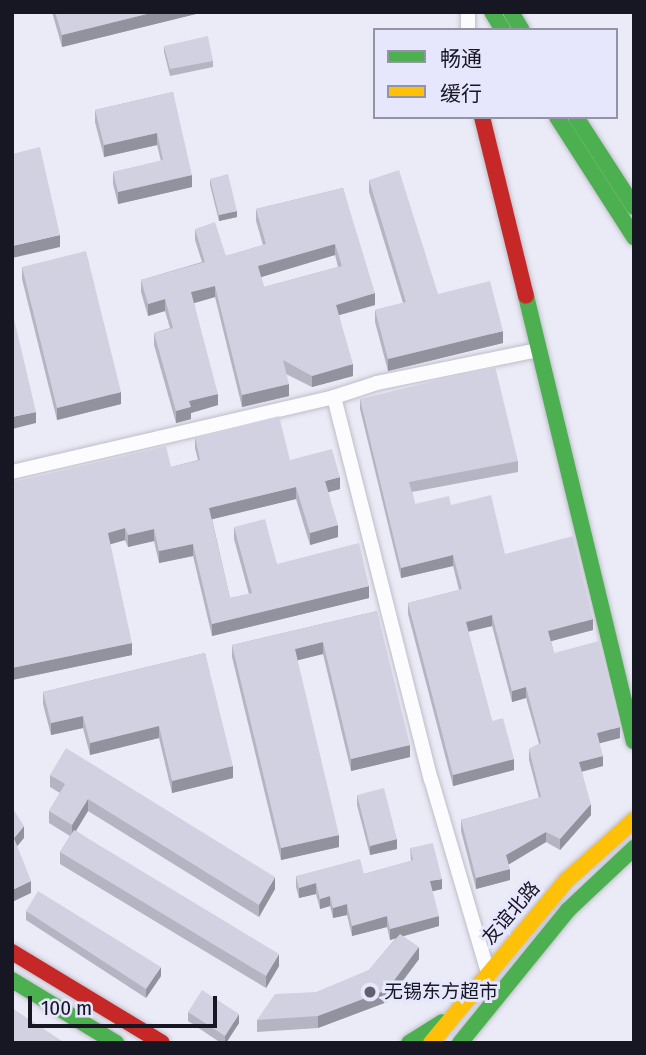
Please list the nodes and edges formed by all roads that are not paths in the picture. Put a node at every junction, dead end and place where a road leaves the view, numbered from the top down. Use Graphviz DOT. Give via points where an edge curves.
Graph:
graph roads {
  1 [pos="492,12"];
  2 [pos="511,12"];
  3 [pos="502,28"];
  4 [pos="521,28"];
  5 [pos="482,119"];
  6 [pos="558,119"];
  7 [pos="577,119"];
  8 [pos="634,207"];
  9 [pos="634,237"];
  10 [pos="538,350"];
  11 [pos="334,397"];
  12 [pos="12,472"];
  13 [pos="634,741"];
  14 [pos="634,820"];
  15 [pos="634,848"];
  16 [pos="12,952"];
  17 [pos="488,973"];
  18 [pos="12,980"];
  19 [pos="454,1015"];
  20 [pos="465,1039"];
  21 [pos="116,1043"];
  22 [pos="162,1043"];
  23 [pos="409,1043"];
  24 [pos="431,1043"];
  1 -- 3 [label="street"];
  2 -- 4 [label="street"];
  5 -- 10 [label="street"];
  6 -- 9 [label="street"];
  7 -- 8 [label="street"];
  10 -- 11 [label="street" via="377,383"];
  10 -- 13 [label="street"];
  11 -- 12 [label="street"];
  11 -- 17 [label="street" via="431,779"];
  14 -- 17 [label="street, 友谊北路" via="567,880"];
  15 -- 20 [label="street" via="568,910"];
  16 -- 22 [label="street"];
  17 -- 19 [label="street, 友谊北路"];
  18 -- 21 [label="street"];
  19 -- 23 [label="street"];
  19 -- 24 [label="street, 友谊北路"];
}
